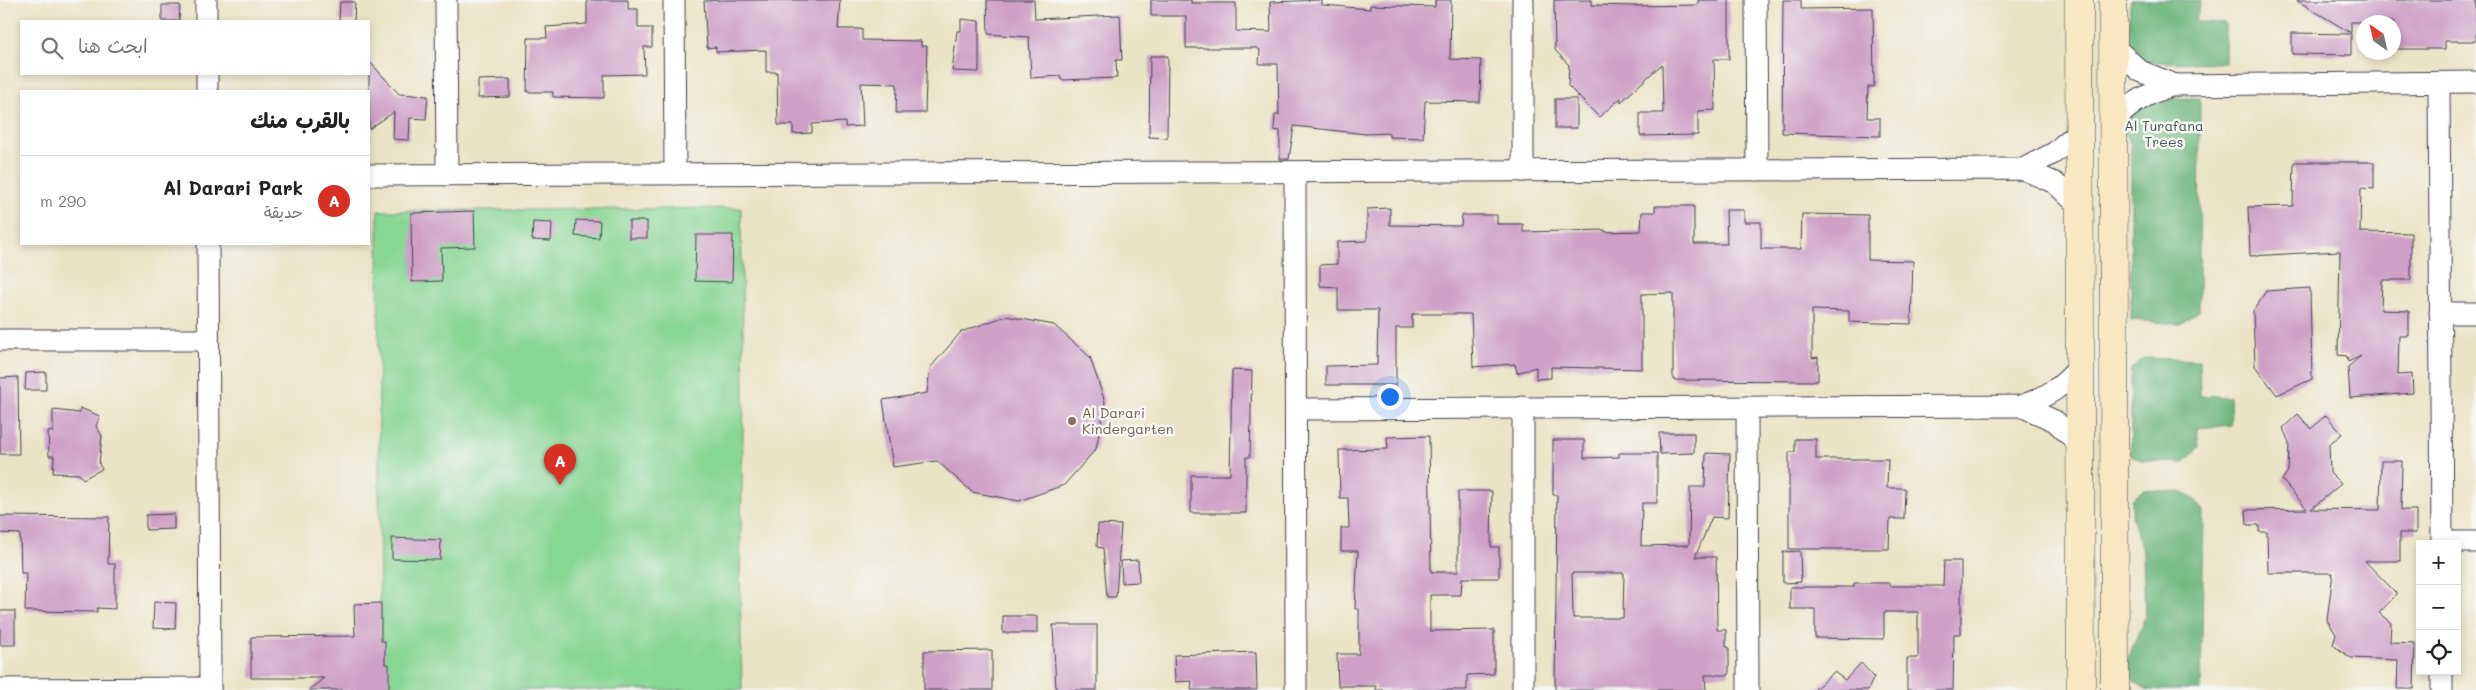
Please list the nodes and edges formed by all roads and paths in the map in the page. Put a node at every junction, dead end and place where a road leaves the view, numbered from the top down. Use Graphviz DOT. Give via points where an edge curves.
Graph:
graph roads {
  1 [pos="206,0"];
  2 [pos="446,0"];
  3 [pos="674,0"];
  4 [pos="1523,0"];
  5 [pos="1756,0"];
  6 [pos="2079,0"];
  7 [pos="2113,0"];
  8 [pos="206,20"];
  9 [pos="2113,46"];
  10 [pos="207,75"];
  11 [pos="2476,82"];
  12 [pos="2439,83"];
  13 [pos="2175,85"];
  14 [pos="207,90"];
  15 [pos="2114,121"];
  16 [pos="2080,130"];
  17 [pos="2023,169"];
  18 [pos="1757,170"];
  19 [pos="1523,171"];
  20 [pos="1295,172"];
  21 [pos="447,174"];
  22 [pos="675,174"];
  23 [pos="370,175"];
  24 [pos="2080,207"];
  25 [pos="208,245"];
  26 [pos="2440,313"];
  27 [pos="2476,313"];
  28 [pos="0,340"];
  29 [pos="208,340"];
  30 [pos="2081,365"];
  31 [pos="2022,406"];
  32 [pos="1523,407"];
  33 [pos="1747,407"];
  34 [pos="1296,409"];
  35 [pos="2081,446"];
  36 [pos="2442,540"];
  37 [pos="2461,542"];
  38 [pos="2476,542"];
  39 [pos="2442,675"];
  40 [pos="2118,685"];
  41 [pos="0,689"];
  42 [pos="210,689"];
  43 [pos="1296,690"];
  44 [pos="1523,690"];
  45 [pos="1748,690"];
  46 [pos="2081,690"];
  47 [pos="2442,690"];
  1 -- 8 [label="street"];
  2 -- 21 [label="street"];
  3 -- 22 [label="street"];
  4 -- 19 [label="street"];
  5 -- 18 [label="street"];
  6 -- 16 [label="main road"];
  7 -- 9 [label="main road"];
  9 -- 13 [label="street" via="2140,71"];
  9 -- 15 [label="main road"];
  10 -- 14 [label="street"];
  11 -- 12 [label="street"];
  12 -- 13 [label="street"];
  12 -- 26 [label="street"];
  13 -- 15 [label="street" via="2141,97"];
  15 -- 40 [label="main road"];
  16 -- 17 [label="street" via="2054,154"];
  16 -- 24 [label="main road"];
  17 -- 18 [label="street"];
  17 -- 24 [label="street" via="2055,183"];
  18 -- 19 [label="street"];
  19 -- 20 [label="street"];
  20 -- 22 [label="street"];
  20 -- 34 [label="street"];
  21 -- 22 [label="street"];
  21 -- 23 [label="street"];
  24 -- 30 [label="main road"];
  25 -- 29 [label="street"];
  26 -- 27 [label="street"];
  26 -- 36 [label="street"];
  28 -- 29 [label="street"];
  29 -- 42 [label="street"];
  30 -- 31 [label="street" via="2055,391"];
  30 -- 35 [label="main road"];
  31 -- 33 [label="street"];
  31 -- 35 [label="street" via="2055,421"];
  32 -- 33 [label="street"];
  32 -- 34 [label="street"];
  32 -- 44 [label="street"];
  33 -- 45 [label="street"];
  34 -- 43 [label="street"];
  35 -- 46 [label="main road"];
  37 -- 38 [label="street"];
  39 -- 47 [label="street"];
  41 -- 42 [label="street"];
}
